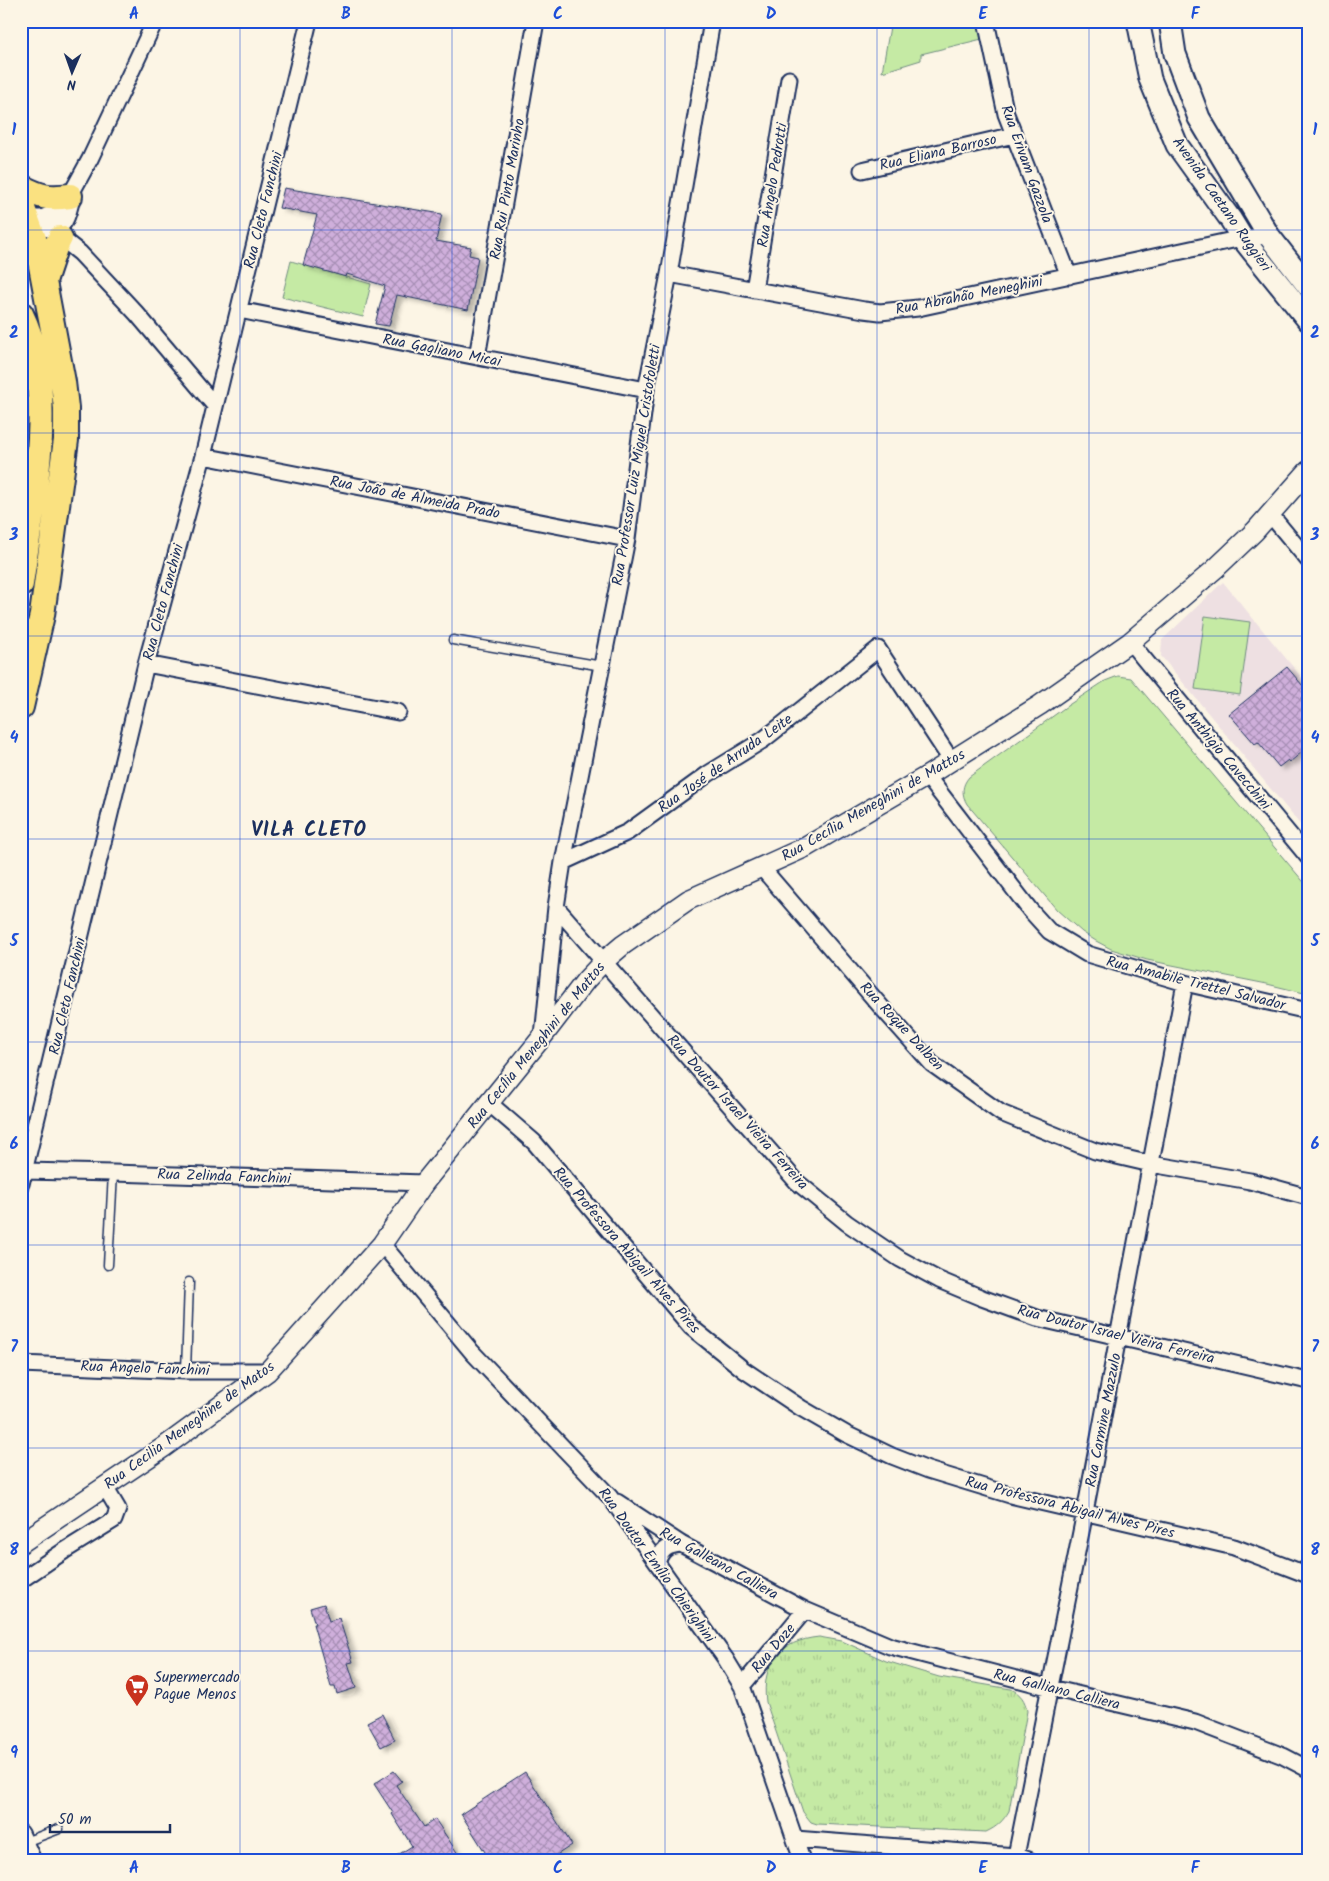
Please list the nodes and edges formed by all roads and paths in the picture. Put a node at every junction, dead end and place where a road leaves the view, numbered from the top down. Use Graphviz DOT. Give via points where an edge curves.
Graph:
graph roads {
  1 [pos="155,21"];
  2 [pos="309,21"];
  3 [pos="536,21"];
  4 [pos="712,21"];
  5 [pos="986,21"];
  6 [pos="1138,21"];
  7 [pos="1170,21"];
  8 [pos="789,79"];
  9 [pos="1014,135"];
  10 [pos="862,170"];
  11 [pos="21,187"];
  12 [pos="49,214"];
  13 [pos="1269,236"];
  14 [pos="1242,238"];
  15 [pos="669,274"];
  16 [pos="1069,276"];
  17 [pos="44,283"];
  18 [pos="1308,286"];
  19 [pos="754,290"];
  20 [pos="239,310"];
  21 [pos="21,314"];
  22 [pos="1308,320"];
  23 [pos="477,357"];
  24 [pos="646,390"];
  25 [pos="215,406"];
  26 [pos="203,456"];
  27 [pos="1308,471"];
  28 [pos="1270,514"];
  29 [pos="627,539"];
  30 [pos="1308,560"];
  31 [pos="21,584"];
  32 [pos="453,640"];
  33 [pos="1130,642"];
  34 [pos="146,664"];
  35 [pos="602,666"];
  36 [pos="21,707"];
  37 [pos="398,712"];
  38 [pos="951,760"];
  39 [pos="927,776"];
  40 [pos="1308,857"];
  41 [pos="563,862"];
  42 [pos="762,868"];
  43 [pos="556,907"];
  44 [pos="604,961"];
  45 [pos="1185,983"];
  46 [pos="1308,1011"];
  47 [pos="543,1036"];
  48 [pos="489,1103"];
  49 [pos="27,1136"];
  50 [pos="1151,1164"];
  51 [pos="113,1173"];
  52 [pos="23,1178"];
  53 [pos="424,1183"];
  54 [pos="1308,1197"];
  55 [pos="382,1244"];
  56 [pos="108,1265"];
  57 [pos="189,1282"];
  58 [pos="1119,1336"];
  59 [pos="21,1364"];
  60 [pos="186,1371"];
  61 [pos="268,1371"];
  62 [pos="1308,1381"];
  63 [pos="105,1487"];
  64 [pos="610,1497"];
  65 [pos="1086,1512"];
  66 [pos="21,1544"];
  67 [pos="681,1544"];
  68 [pos="657,1563"];
  69 [pos="1308,1575"];
  70 [pos="21,1580"];
  71 [pos="805,1610"];
  72 [pos="742,1686"];
  73 [pos="1051,1688"];
  74 [pos="1308,1769"];
  75 [pos="59,1829"];
  76 [pos="23,1838"];
  77 [pos="795,1839"];
  78 [pos="1022,1858"];
  79 [pos="32,1860"];
  80 [pos="802,1860"];
  1 -- 12 [label="street"];
  2 -- 20 [label="street, Rua Cleto Fanchini"];
  3 -- 23 [label="street, Rua Rui Pinto Marinho"];
  4 -- 15 [label="street, Rua Professor Luiz Miguel Cristofoletti"];
  5 -- 9 [label="street, Rua Erivam Gazzola" via="1006,114"];
  6 -- 14 [label="main road, Avenida Caetano Ruggieri" via="1150,79 1177,145"];
  7 -- 13 [label="main road, Avenida Caetano Ruggieri" via="1175,54 1199,118"];
  8 -- 19 [label="street, Rua Ângelo Pedrotti"];
  9 -- 10 [label="street, Rua Eliana Barroso"];
  9 -- 16 [label="street, Rua Erivam Gazzola"];
  11 -- 12 [label="main road" via="41,196"];
  12 -- 17 [label="main road" via="49,262"];
  12 -- 17 [label="main road" via="38,250"];
  12 -- 25 [label="street"];
  13 -- 14 [label="street, Rua Abrahão Meneghini"];
  13 -- 18 [label="main road, Avenida Caetano Ruggieri"];
  14 -- 16 [label="street, Rua Abrahão Meneghini"];
  14 -- 22 [label="main road, Avenida Caetano Ruggieri"];
  15 -- 19 [label="street, Rua Abrahão Meneghini"];
  15 -- 24 [label="street, Rua Professor Luiz Miguel Cristofoletti"];
  16 -- 19 [label="street, Rua Abrahão Meneghini" via="918,308 880,312"];
  17 -- 36 [label="main road" via="63,382 66,440 42,614"];
  20 -- 23 [label="street, Rua Gagliano Micai"];
  20 -- 25 [label="street, Rua Cleto Fanchini"];
  21 -- 31 [label="main road" via="34,351 42,412"];
  23 -- 24 [label="street, Rua Gagliano Micai"];
  24 -- 29 [label="street, Rua Professor Luiz Miguel Cristofoletti"];
  25 -- 26 [label="street, Rua Cleto Fanchini"];
  26 -- 29 [label="street, Rua João de Almeida Prado"];
  26 -- 34 [label="street, Rua Cleto Fanchini"];
  27 -- 28 [label="street, Rua Cecília Meneghini de Mattos"];
  28 -- 30 [label="street"];
  28 -- 33 [label="street, Rua Cecília Meneghini de Mattos" via="1215,570"];
  29 -- 35 [label="street, Rua Professor Luiz Miguel Cristofoletti"];
  32 -- 35 [label="lane"];
  33 -- 38 [label="street, Rua Cecília Meneghini de Mattos" via="1040,705"];
  33 -- 40 [label="street, Rua Anthigio Cavecchini"];
  34 -- 37 [label="street"];
  34 -- 49 [label="street, Rua Cleto Fanchini"];
  35 -- 41 [label="street, Rua Professor Luiz Miguel Cristofoletti"];
  38 -- 39 [label="street, Rua Cecília Meneghini de Mattos"];
  38 -- 41 [label="street, Rua José de Arruda Leite" via="878,649 763,740 708,774 628,832"];
  39 -- 42 [label="street, Rua Cecília Meneghini de Mattos" via="806,847"];
  39 -- 45 [label="street, Rua Amabile Trettel Salvador" via="1030,910 1050,931 1087,954"];
  41 -- 43 [label="street, Rua Professor Luiz Miguel Cristofoletti"];
  42 -- 44 [label="street, Rua Cecília Meneghini de Mattos" via="688,900"];
  42 -- 50 [label="street, Rua Roque Dalben" via="932,1064 1001,1113 1095,1151"];
  43 -- 44 [label="street"];
  43 -- 47 [label="street, Rua Professor Luiz Miguel Cristofoletti"];
  44 -- 47 [label="street, Rua Cecília Meneghini de Mattos"];
  44 -- 58 [label="street, Rua Doutor Israel Vieira Ferreira" via="797,1182 847,1223 900,1259 982,1298 1037,1318"];
  45 -- 46 [label="street, Rua Amabile Trettel Salvador"];
  45 -- 50 [label="street, Rua Carmine Mazzulo"];
  47 -- 48 [label="street, Rua Cecília Meneghini de Mattos"];
  48 -- 53 [label="street, Rua Cecília Meneghini de Mattos"];
  48 -- 65 [label="street, Rua Professora Abigail Alves Pires" via="534,1142 691,1327 744,1370 801,1408 892,1456 1010,1495"];
  49 -- 52 [label="street, Rua Cleto Fanchini"];
  50 -- 54 [label="street, Rua Roque Dalben" via="1250,1181"];
  50 -- 58 [label="street, Rua Carmine Mazzulo"];
  51 -- 52 [label="street, Rua Zelinda Fanchini"];
  51 -- 53 [label="street, Rua Zelinda Fanchini"];
  51 -- 56 [label="lane"];
  53 -- 55 [label="street, Rua Cecília Meneghini de Mattos"];
  55 -- 61 [label="street, Rua Cecilia Meneghine de Matos"];
  55 -- 64 [label="street, Rua Doutor Emílio Chierighini" via="472,1352"];
  57 -- 60 [label="lane"];
  58 -- 62 [label="street, Rua Doutor Israel Vieira Ferreira"];
  58 -- 65 [label="street, Rua Carmine Mazzulo"];
  59 -- 60 [label="street, Rua Angelo Fanchini"];
  60 -- 61 [label="street, Rua Angelo Fanchini"];
  61 -- 63 [label="street, Rua Cecilia Meneghine de Matos"];
  63 -- 66 [label="street, Rua Cecilia Meneghine de Matos"];
  63 -- 70 [label="street" via="118,1509 114,1520"];
  64 -- 67 [label="street, Rua Galleano Calliera"];
  64 -- 68 [label="street, Rua Doutor Emílio Chierighini"];
  65 -- 69 [label="street, Rua Professora Abigail Alves Pires" via="1234,1547"];
  65 -- 73 [label="street, Rua Carmine Mazzulo"];
  67 -- 68 [label="street" via="664,1548"];
  67 -- 71 [label="street, Rua Galleano Calliera"];
  68 -- 72 [label="street, Rua Doutor Emílio Chierighini"];
  71 -- 72 [label="street, Rua Doze"];
  71 -- 73 [label="street, Rua Galliano Calliera" via="890,1646"];
  72 -- 77 [label="street, Rua Doutor Emílio Chierighini"];
  73 -- 74 [label="street, Rua Galliano Calliera" via="1195,1722"];
  73 -- 78 [label="street, Rua Carmine Mazzulo"];
  75 -- 76 [label="lane"];
  76 -- 79 [label="street"];
  77 -- 78 [label="street"];
  77 -- 80 [label="street, Rua Doutor Emílio Chierighini"];
}
